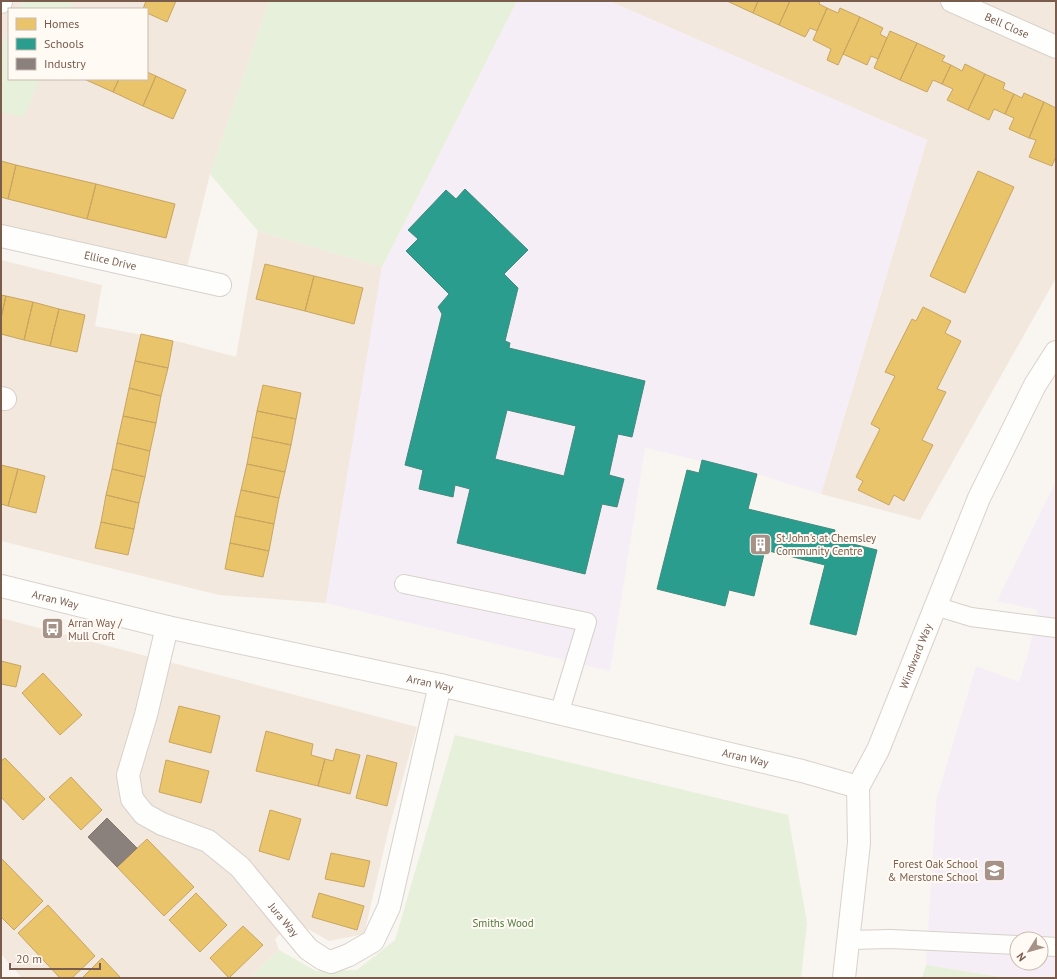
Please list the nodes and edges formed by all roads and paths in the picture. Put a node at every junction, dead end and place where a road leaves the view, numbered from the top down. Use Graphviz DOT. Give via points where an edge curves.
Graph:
graph roads {
  1 [pos="957,2"];
  2 [pos="1056,47"];
  3 [pos="1,236"];
  4 [pos="220,285"];
  5 [pos="1056,352"];
  6 [pos="404,584"];
  7 [pos="1,586"];
  8 [pos="935,606"];
  9 [pos="167,628"];
  10 [pos="1056,628"];
  11 [pos="440,685"];
  12 [pos="559,714"];
  13 [pos="858,787"];
  14 [pos="849,940"];
  15 [pos="1009,945"];
  16 [pos="844,978"];
  1 -- 2 [label="street, Bell Close"];
  3 -- 4 [label="street, Ellice Drive"];
  5 -- 8 [label="street, Windward Way" via="1035,386 979,498"];
  6 -- 12 [label="lane" via="587,622"];
  7 -- 9 [label="street, Arran Way"];
  8 -- 10 [label="lane" via="970,617"];
  8 -- 13 [label="street, Windward Way" via="878,750"];
  9 -- 11 [label="street, Arran Way"];
  9 -- 11 [label="street, Jura Way" via="128,775 132,799 144,814 162,824 208,841 240,867 308,949 331,962 373,941 388,907"];
  11 -- 12 [label="street, Arran Way"];
  12 -- 13 [label="street, Arran Way" via="802,771"];
  13 -- 14 [label="street, Windward Way" via="858,843"];
  14 -- 15 [label="lane" via="891,939"];
  14 -- 16 [label="street, Windward Way"];
}
